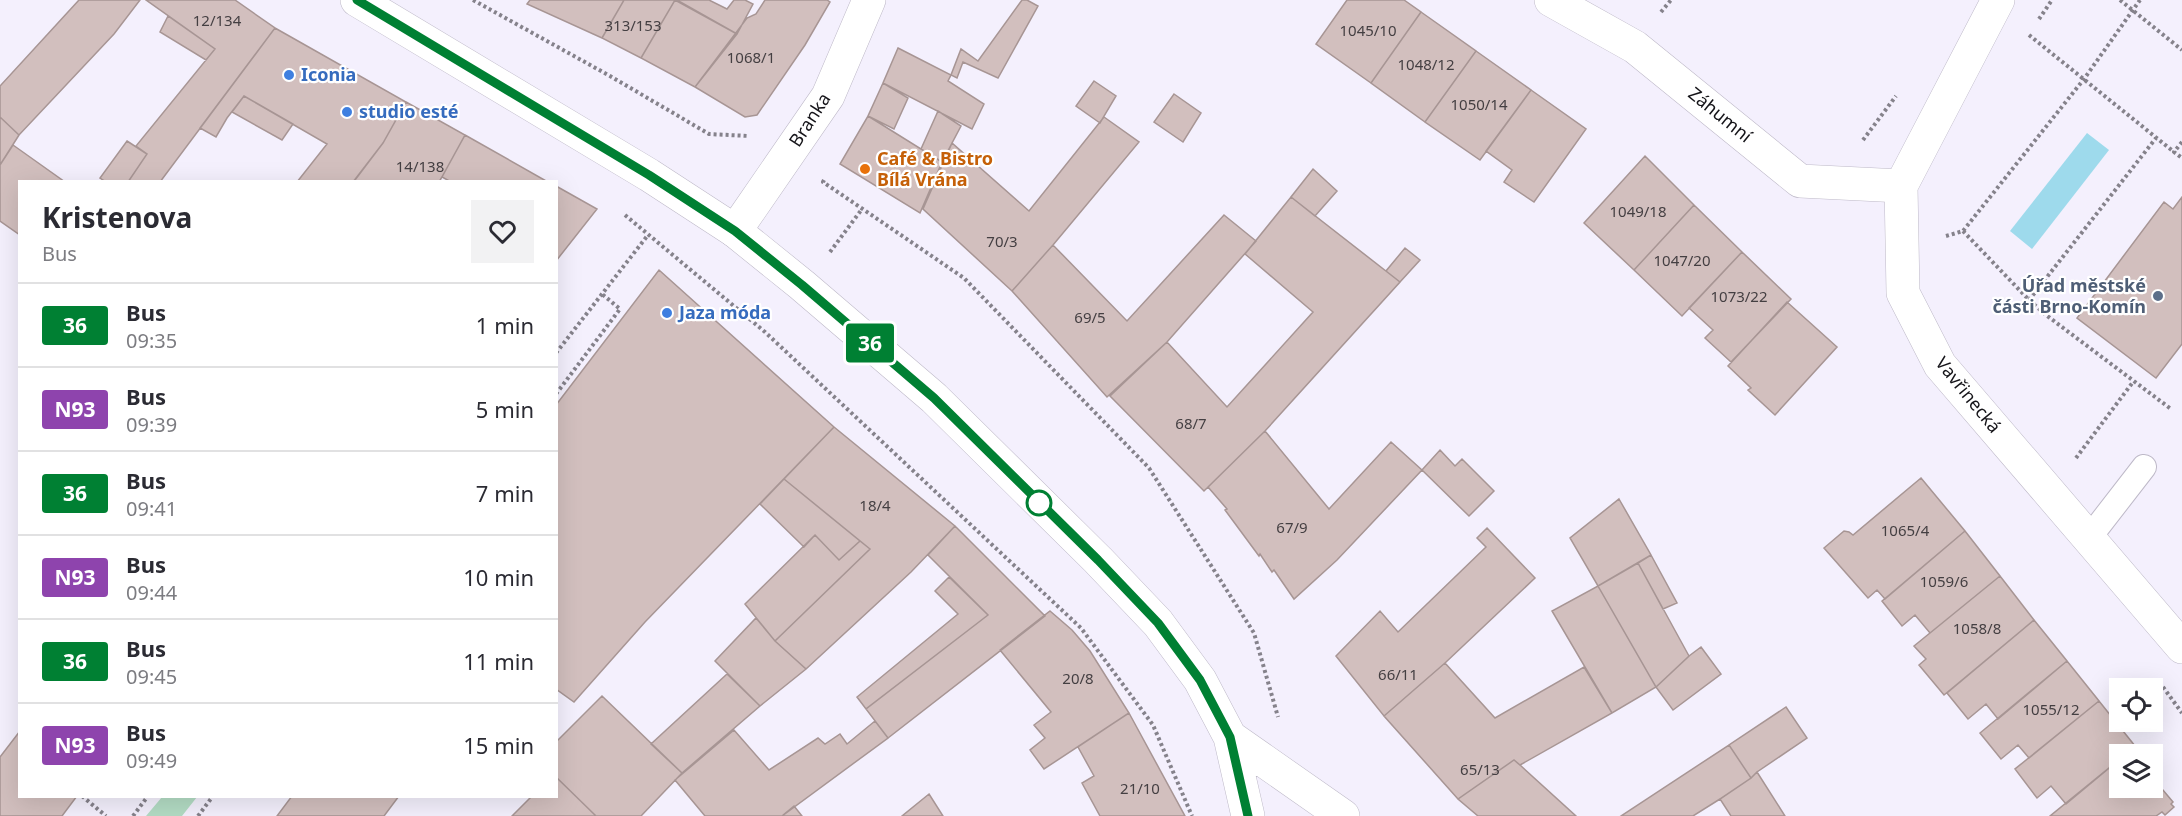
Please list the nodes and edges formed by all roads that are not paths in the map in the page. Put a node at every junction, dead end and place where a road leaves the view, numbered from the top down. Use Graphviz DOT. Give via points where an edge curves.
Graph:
graph roads {
  1 [pos="357,0"];
  2 [pos="869,0"];
  3 [pos="1551,0"];
  4 [pos="1998,0"];
  5 [pos="1901,186"];
  6 [pos="735,231"];
  7 [pos="2144,468"];
  8 [pos="2089,538"];
  9 [pos="2182,647"];
  10 [pos="1230,737"];
  11 [pos="1248,816"];
  12 [pos="1343,816"];
  1 -- 6 [label="street"];
  2 -- 6 [label="street, Branka" via="828,96"];
  3 -- 5 [label="street, Záhumní" via="1635,47 1800,180"];
  4 -- 5 [label="street, Vavřinecká"];
  5 -- 8 [label="street, Vavřinecká" via="1903,293 1940,365"];
  6 -- 10 [label="street" via="934,398 1106,568 1158,623 1200,680"];
  7 -- 8 [label="lane"];
  8 -- 9 [label="street, Vavřinecká"];
  10 -- 11 [label="street"];
  10 -- 12 [label="street"];
}
